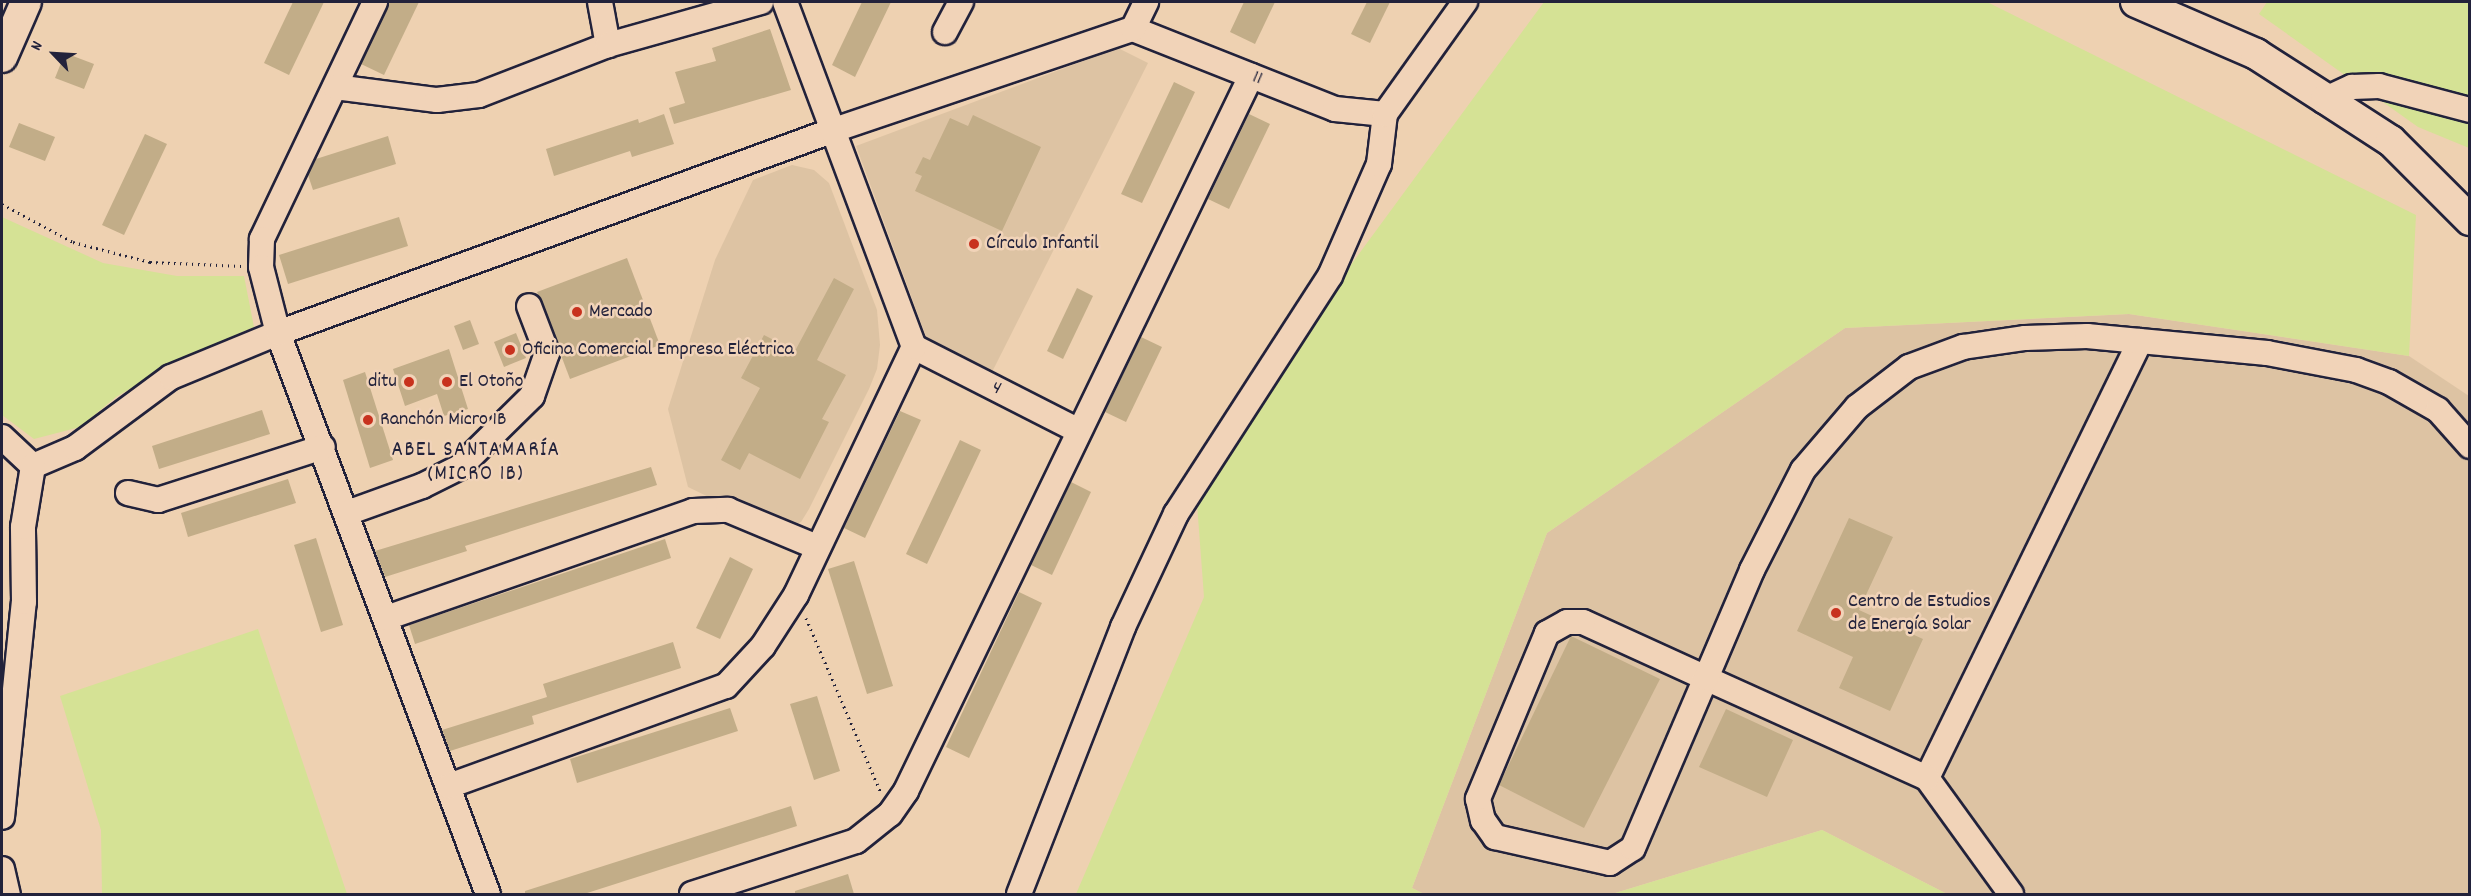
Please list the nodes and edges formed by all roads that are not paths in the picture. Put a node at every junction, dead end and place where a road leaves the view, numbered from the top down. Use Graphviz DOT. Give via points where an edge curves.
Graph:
graph roads {
  1 [pos="26,2"];
  2 [pos="375,2"];
  3 [pos="600,2"];
  4 [pos="760,2"];
  5 [pos="785,2"];
  6 [pos="961,2"];
  7 [pos="1146,2"];
  8 [pos="1465,2"];
  9 [pos="2136,2"];
  10 [pos="1133,29"];
  11 [pos="945,32"];
  12 [pos="608,45"];
  13 [pos="2,57"];
  14 [pos="1251,76"];
  15 [pos="335,87"];
  16 [pos="2326,99"];
  17 [pos="2469,110"];
  18 [pos="1385,114"];
  19 [pos="834,130"];
  20 [pos="2469,220"];
  21 [pos="529,306"];
  22 [pos="278,333"];
  23 [pos="2140,341"];
  24 [pos="914,347"];
  25 [pos="1077,430"];
  26 [pos="2,437"];
  27 [pos="2469,446"];
  28 [pos="322,447"];
  29 [pos="33,466"];
  30 [pos="128,493"];
  31 [pos="347,513"];
  32 [pos="817,547"];
  33 [pos="386,618"];
  34 [pos="1706,678"];
  35 [pos="1927,778"];
  36 [pos="449,786"];
  37 [pos="2,818"];
  38 [pos="2,868"];
  39 [pos="8,894"];
  40 [pos="489,894"];
  41 [pos="692,894"];
  42 [pos="1018,894"];
  43 [pos="2011,894"];
  1 -- 13 [label="main road"];
  2 -- 15 [label="street"];
  3 -- 12 [label="street"];
  4 -- 12 [label="street"];
  5 -- 19 [label="street"];
  6 -- 11 [label="street"];
  7 -- 10 [label="street"];
  8 -- 18 [label="street"];
  9 -- 16 [label="main road" via="2256,54"];
  10 -- 14 [label="street, 11"];
  10 -- 19 [label="street"];
  12 -- 15 [label="street" via="479,95 437,100"];
  14 -- 18 [label="street, 11" via="1335,109"];
  14 -- 25 [label="street"];
  15 -- 22 [label="street" via="262,239 261,267"];
  16 -- 17 [label="street" via="2352,87 2379,86"];
  16 -- 20 [label="main road" via="2391,141"];
  18 -- 42 [label="street" via="1379,164 1330,276 1176,514 1123,627"];
  19 -- 22 [label="street"];
  19 -- 24 [label="street"];
  21 -- 31 [label="street" via="548,353 532,396 460,467 422,486"];
  22 -- 28 [label="street"];
  22 -- 29 [label="street" via="171,377 75,448"];
  23 -- 27 [label="street" via="2267,354 2356,370 2389,382 2438,410"];
  23 -- 34 [label="street" via="2045,337 1963,347 1909,367 1857,407 1803,470 1752,570"];
  23 -- 35 [label="street"];
  24 -- 25 [label="street, 4"];
  24 -- 32 [label="street"];
  25 -- 41 [label="street" via="906,791 890,814 856,841"];
  26 -- 29 [label="street"];
  28 -- 30 [label="street" via="158,500"];
  28 -- 31 [label="street"];
  29 -- 37 [label="street" via="23,527 24,602"];
  31 -- 33 [label="street"];
  32 -- 33 [label="street" via="728,510 693,511"];
  32 -- 36 [label="street" via="796,595 763,646 726,686"];
  33 -- 36 [label="street"];
  34 -- 34 [label="street" via="1633,848 1610,863 1495,837 1483,820 1479,799 1547,633 1567,622 1582,622"];
  34 -- 35 [label="street"];
  35 -- 43 [label="street"];
  36 -- 40 [label="street"];
  38 -- 39 [label="street"];
}
